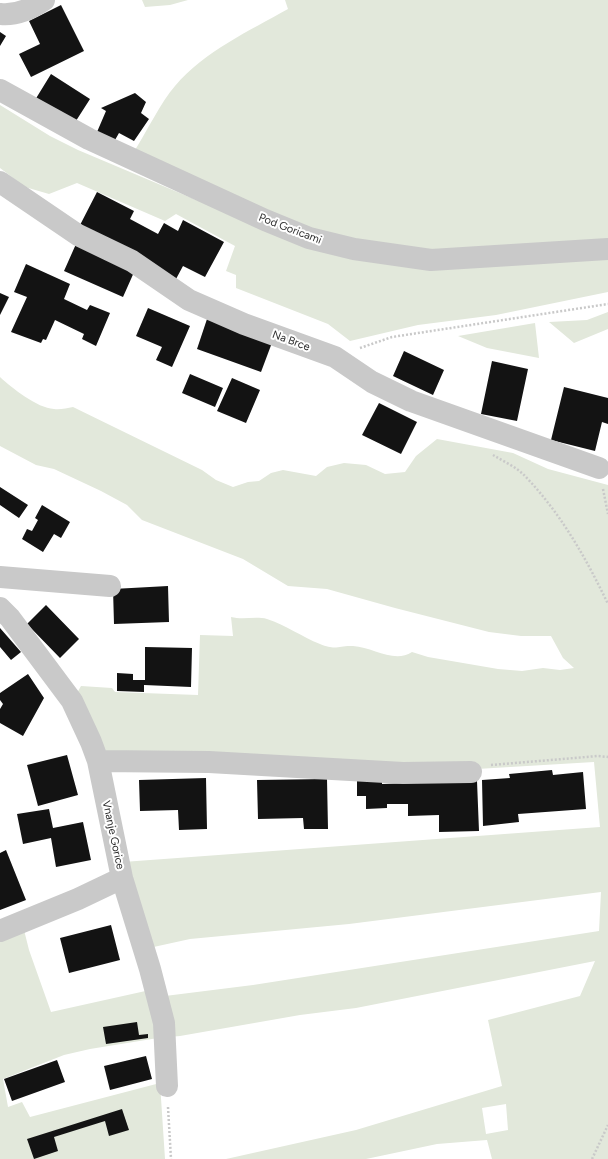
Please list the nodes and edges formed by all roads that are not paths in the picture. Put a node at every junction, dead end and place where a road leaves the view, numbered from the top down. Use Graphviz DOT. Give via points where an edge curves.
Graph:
graph roads {
  1 [pos="44,0"];
  2 [pos="0,14"];
  3 [pos="0,90"];
  4 [pos="0,182"];
  5 [pos="608,249"];
  6 [pos="598,468"];
  7 [pos="0,577"];
  8 [pos="110,586"];
  9 [pos="0,608"];
  10 [pos="98,761"];
  11 [pos="471,772"];
  12 [pos="122,878"];
  13 [pos="0,931"];
  14 [pos="167,1086"];
  1 -- 2 [label="street" via="29,10"];
  3 -- 5 [label="street, Pod Goricami" via="88,139 309,238 354,249 431,260"];
  4 -- 6 [label="street, Na Brce" via="78,235 132,261 189,300 244,324 335,357 372,382 410,401"];
  7 -- 8 [label="street"];
  9 -- 10 [label="street, Vnanje Gorice" via="72,701"];
  10 -- 11 [label="street" via="210,762 403,773"];
  10 -- 12 [label="street, Vnanje Gorice"];
  12 -- 13 [label="street"];
  12 -- 14 [label="street, Vnanje Gorice" via="164,1023"];
}
